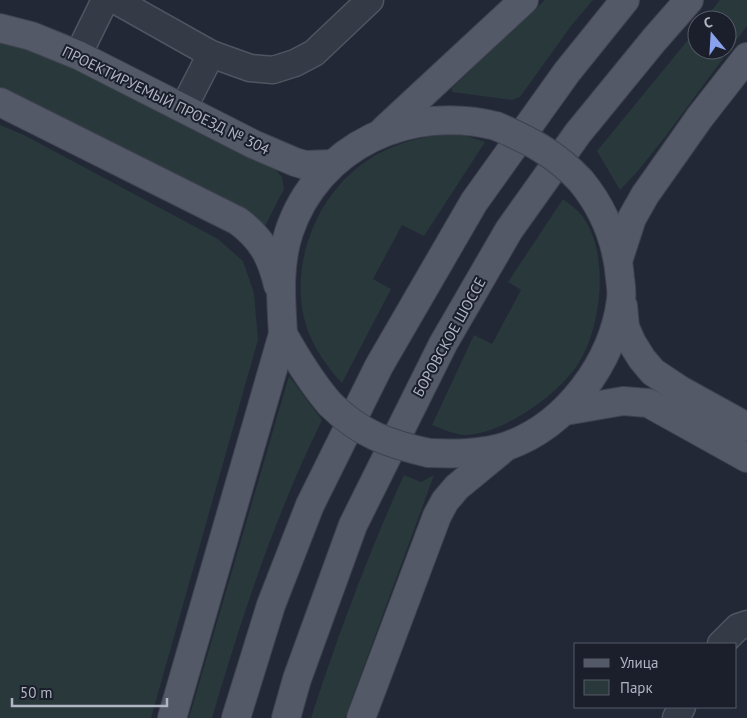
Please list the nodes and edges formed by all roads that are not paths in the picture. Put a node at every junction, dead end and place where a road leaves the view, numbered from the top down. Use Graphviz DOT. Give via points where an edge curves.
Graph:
graph roads {
  1 [pos="105,0"];
  2 [pos="116,0"];
  3 [pos="370,0"];
  4 [pos="524,0"];
  5 [pos="625,0"];
  6 [pos="690,0"];
  7 [pos="0,28"];
  8 [pos="78,54"];
  9 [pos="212,54"];
  10 [pos="747,57"];
  11 [pos="0,102"];
  12 [pos="184,107"];
  13 [pos="379,135"];
  14 [pos="332,164"];
  15 [pos="618,261"];
  16 [pos="280,293"];
  17 [pos="622,299"];
  18 [pos="283,334"];
  19 [pos="565,411"];
  20 [pos="747,427"];
  21 [pos="508,445"];
  22 [pos="747,458"];
  23 [pos="747,624"];
  24 [pos="721,643"];
  25 [pos="172,718"];
  26 [pos="236,718"];
  27 [pos="286,718"];
  28 [pos="361,718"];
  1 -- 8 [label="lane"];
  2 -- 9 [label="lane"];
  3 -- 9 [label="lane" via="314,53 295,63 273,70 250,68"];
  4 -- 13 [label="main road"];
  5 -- 26 [label="main road" via="567,72 474,202 379,366 310,505 271,606"];
  6 -- 27 [label="main road, БОРОВСКОЕ ШОССЕ" via="578,133 509,230 442,344 353,525 296,680"];
  7 -- 8 [label="main road, ПРОЕКТИРУЕМЫЙ ПРОЕЗД № 304"];
  8 -- 12 [label="main road, ПРОЕКТИРУЕМЫЙ ПРОЕЗД № 304"];
  9 -- 12 [label="lane"];
  10 -- 15 [label="main road" via="645,196 632,218"];
  11 -- 16 [label="main road" via="238,221 264,246"];
  12 -- 14 [label="main road, ПРОЕКТИРУЕМЫЙ ПРОЕЗД № 304" via="253,144 295,162"];
  13 -- 14 [label="main road"];
  13 -- 15 [label="main road, bridge" via="410,124 446,119 469,120 496,126 538,145 570,169 597,201 610,230"];
  14 -- 16 [label="main road" via="296,215 285,249"];
  15 -- 17 [label="main road"];
  16 -- 18 [label="main road"];
  17 -- 19 [label="main road" via="610,345 600,365"];
  17 -- 20 [label="main road" via="632,343 653,372"];
  18 -- 21 [label="main road, bridge" via="315,387 352,424 369,434 428,453 476,453"];
  18 -- 25 [label="main road"];
  19 -- 21 [label="main road"];
  19 -- 22 [label="main road" via="623,401 648,403"];
  21 -- 28 [label="main road" via="462,482 445,501"];
  23 -- 24 [label="lane" via="738,627"];
}
